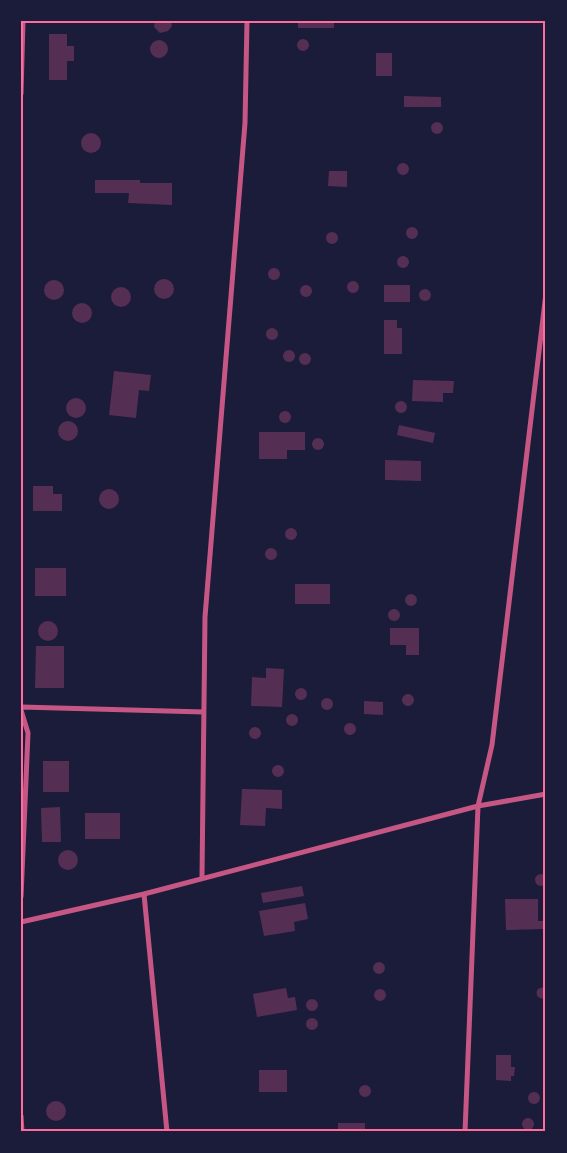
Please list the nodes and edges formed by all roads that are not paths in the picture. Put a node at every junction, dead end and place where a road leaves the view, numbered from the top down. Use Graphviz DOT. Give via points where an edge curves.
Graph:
graph roads {
  1 [pos="23,21"];
  2 [pos="247,21"];
  3 [pos="22,47"];
  4 [pos="21,94"];
  5 [pos="546,292"];
  6 [pos="21,709"];
  7 [pos="204,712"];
  8 [pos="546,794"];
  9 [pos="478,806"];
  10 [pos="202,877"];
  11 [pos="144,894"];
  12 [pos="21,897"];
  13 [pos="21,922"];
  14 [pos="21,1116"];
  15 [pos="22,1132"];
  16 [pos="167,1132"];
  17 [pos="465,1132"];
  1 -- 3 [label="street"];
  2 -- 7 [label="street" via="245,123 205,617"];
  3 -- 4 [label="street"];
  5 -- 9 [label="street" via="492,745"];
  6 -- 7 [label="street"];
  6 -- 12 [label="street" via="28,733"];
  7 -- 10 [label="street"];
  8 -- 9 [label="street"];
  9 -- 10 [label="street"];
  9 -- 17 [label="street"];
  10 -- 11 [label="street"];
  11 -- 13 [label="street"];
  11 -- 16 [label="street"];
  14 -- 15 [label="street"];
}
